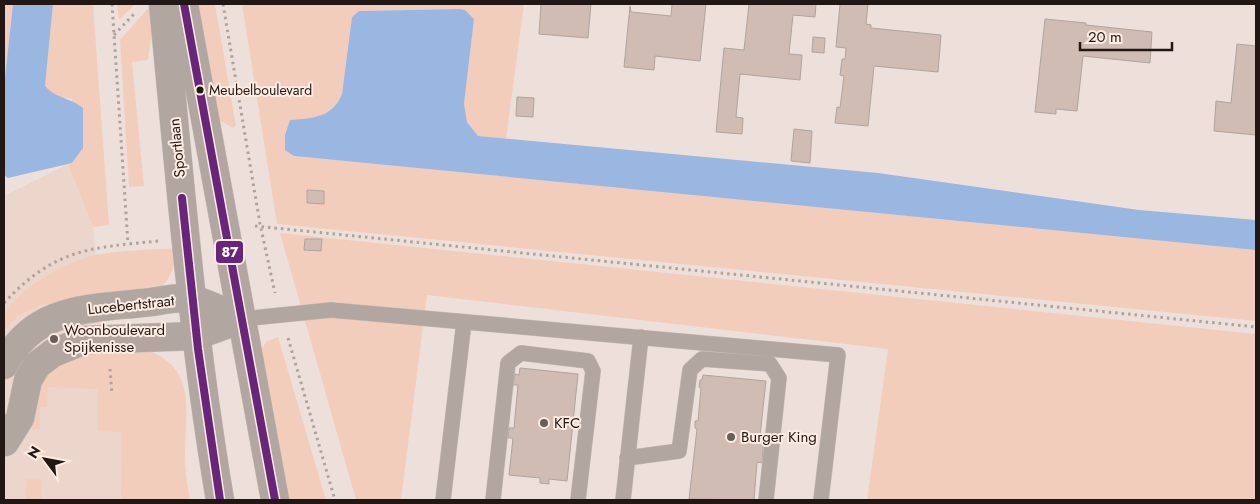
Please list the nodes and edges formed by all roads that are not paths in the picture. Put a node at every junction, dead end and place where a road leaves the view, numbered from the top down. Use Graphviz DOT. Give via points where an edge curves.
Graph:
graph roads {
  1 [pos="184,4"];
  2 [pos="151,7"];
  3 [pos="190,299"];
  4 [pos="242,319"];
  5 [pos="464,322"];
  6 [pos="195,336"];
  7 [pos="641,337"];
  8 [pos="4,365"];
  9 [pos="4,445"];
  10 [pos="627,458"];
  11 [pos="220,500"];
  12 [pos="275,500"];
  13 [pos="442,500"];
  14 [pos="492,500"];
  15 [pos="578,500"];
  16 [pos="622,500"];
  17 [pos="766,500"];
  18 [pos="821,500"];
  1 -- 4 [label="street, Sportlaan"];
  2 -- 3 [label="street, Sportlaan"];
  3 -- 4 [label="street"];
  3 -- 6 [label="street, Sportlaan"];
  3 -- 8 [label="street, Lucebertstraat" via="63,314 38,325 26,335 16,344"];
  4 -- 5 [label="lane" via="331,310"];
  4 -- 6 [label="street, Lucebertstraat"];
  4 -- 12 [label="street, Sportlaan"];
  5 -- 7 [label="lane"];
  5 -- 13 [label="lane"];
  6 -- 9 [label="street, Lucebertstraat" via="85,340 53,352 37,365 28,380 20,418"];
  6 -- 11 [label="street, Sportlaan"];
  7 -- 10 [label="lane"];
  7 -- 18 [label="lane" via="838,355"];
  10 -- 16 [label="lane"];
  10 -- 17 [label="lane" via="679,451 690,370 702,359 770,364 779,378"];
  14 -- 15 [label="lane" via="508,363 521,353 588,361 593,371"];
}
